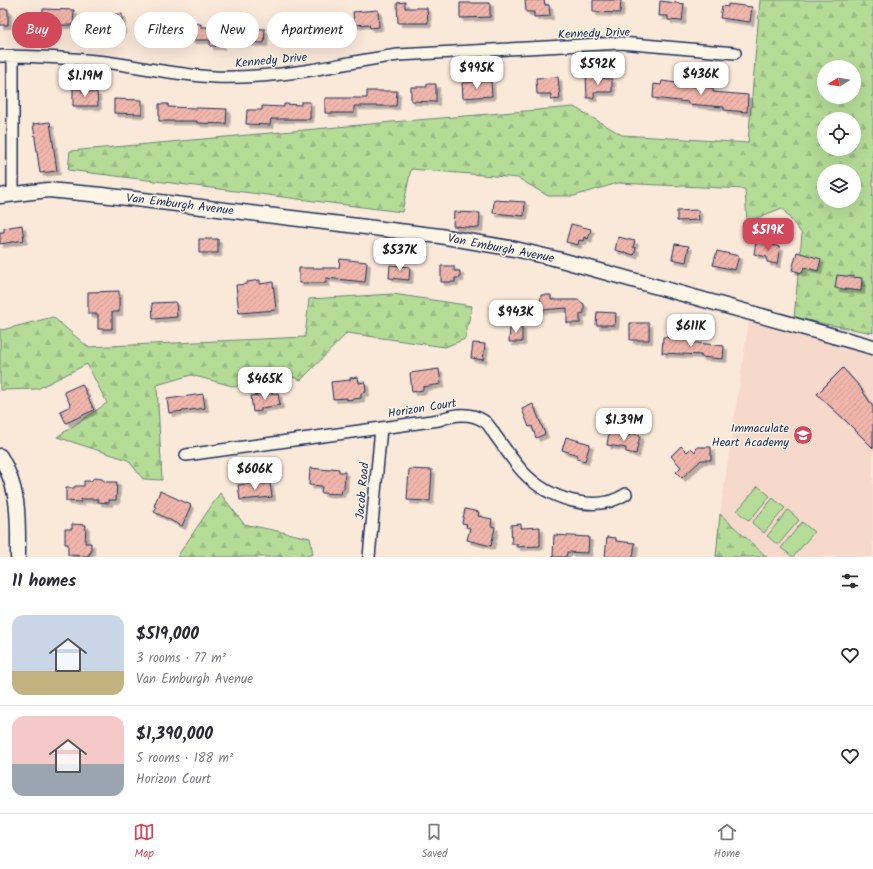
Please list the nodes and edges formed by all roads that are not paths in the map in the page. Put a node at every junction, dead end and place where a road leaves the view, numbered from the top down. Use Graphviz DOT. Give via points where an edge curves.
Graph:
graph roads {
  1 [pos="735,53"];
  2 [pos="0,56"];
  3 [pos="13,56"];
  4 [pos="6,195"];
  5 [pos="873,346"];
  6 [pos="381,428"];
  7 [pos="186,455"];
  8 [pos="0,456"];
  9 [pos="626,494"];
  10 [pos="18,557"];
  11 [pos="369,557"];
  1 -- 3 [label="street, Kennedy Drive" via="621,43 398,55 313,70 247,77 182,74 107,62"];
  2 -- 3 [label="street, Kennedy Drive"];
  3 -- 4 [label="street"];
  4 -- 5 [label="main road, Van Emburgh Avenue" via="48,190 102,195 468,240 561,260"];
  6 -- 7 [label="street, Horizon Court"];
  6 -- 9 [label="street, Horizon Court" via="439,420 456,415 476,417 485,421 523,472 550,492 578,502 601,504 618,500"];
  6 -- 11 [label="street, Jacob Road"];
  8 -- 10 [label="main road" via="11,478 17,500"];
}
